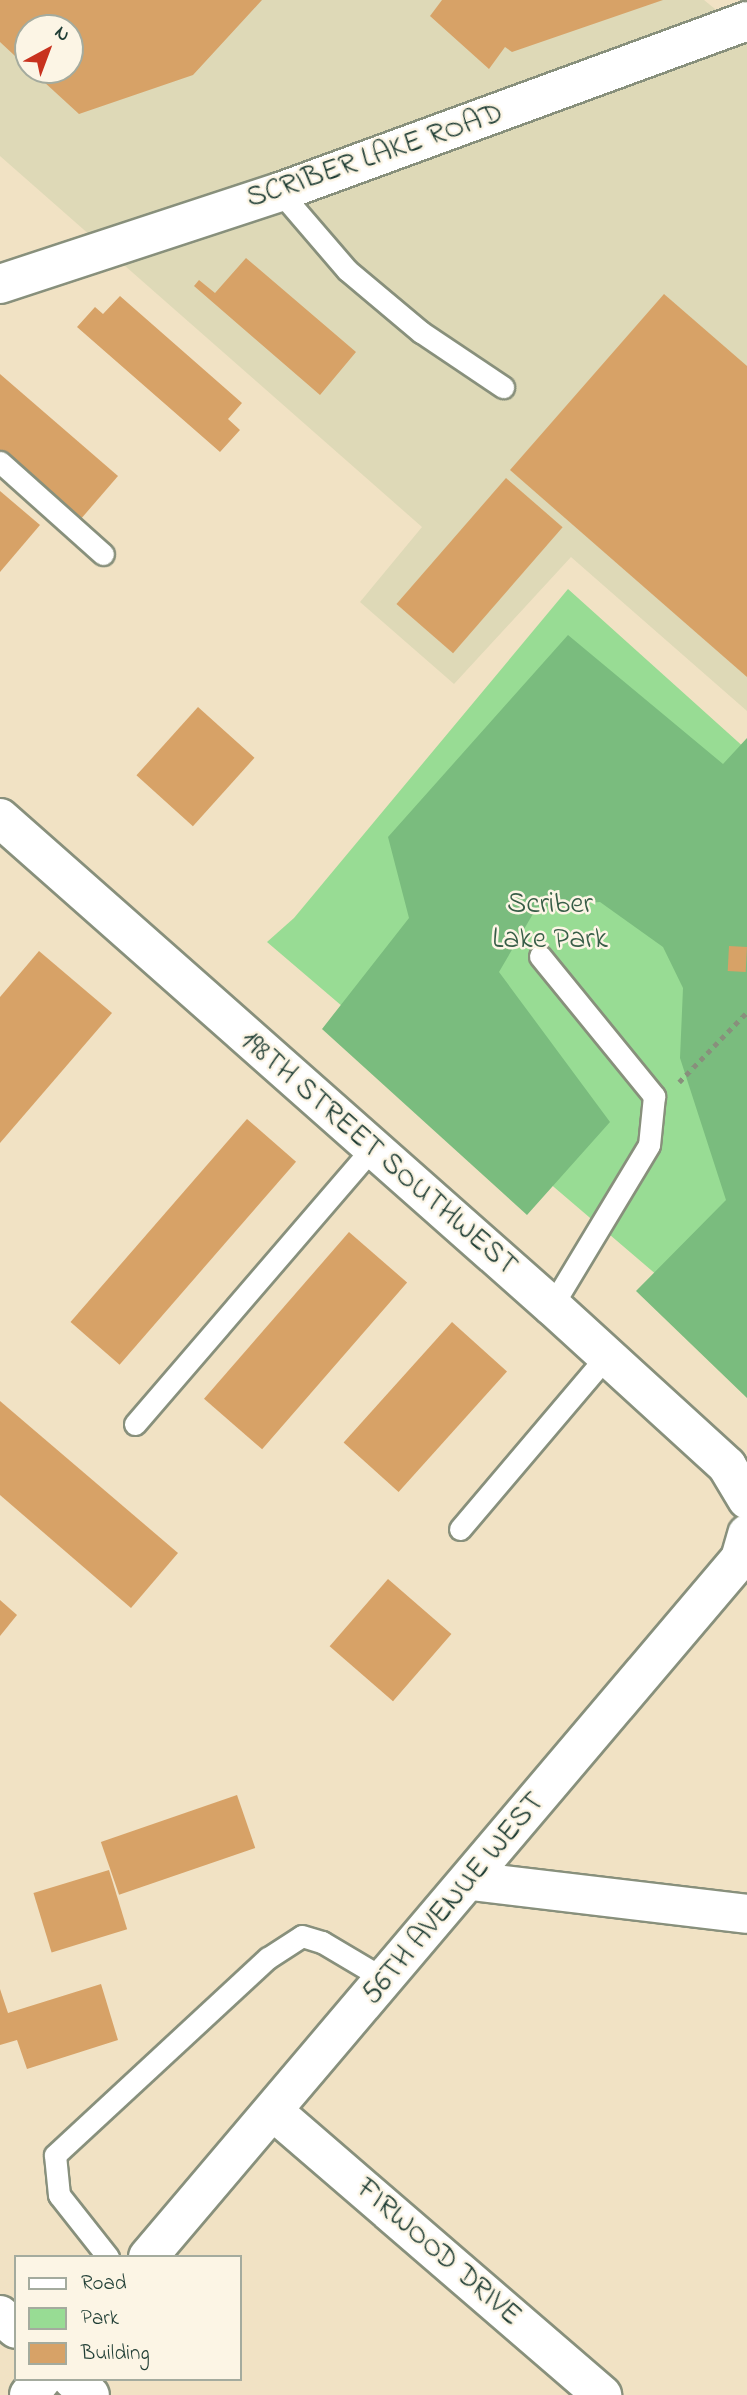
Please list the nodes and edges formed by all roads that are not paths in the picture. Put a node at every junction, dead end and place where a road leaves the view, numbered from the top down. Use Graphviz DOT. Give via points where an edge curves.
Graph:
graph roads {
  1 [pos="747,21"];
  2 [pos="280,192"];
  3 [pos="0,284"];
  4 [pos="503,387"];
  5 [pos="0,462"];
  6 [pos="103,554"];
  7 [pos="0,818"];
  8 [pos="540,956"];
  9 [pos="371,1150"];
  10 [pos="551,1306"];
  11 [pos="606,1357"];
  12 [pos="135,1424"];
  13 [pos="747,1499"];
  14 [pos="460,1529"];
  15 [pos="747,1534"];
  16 [pos="471,1881"];
  17 [pos="747,1914"];
  18 [pos="386,1980"];
  19 [pos="273,2111"];
  20 [pos="106,2255"];
  21 [pos="150,2255"];
  22 [pos="0,2315"];
  23 [pos="14,2327"];
  24 [pos="40,2381"];
  25 [pos="74,2381"];
  26 [pos="29,2395"];
  27 [pos="90,2395"];
  28 [pos="602,2395"];
  1 -- 2 [label="street, SCRIBER LAKE ROAD"];
  2 -- 3 [label="street, SCRIBER LAKE ROAD"];
  2 -- 4 [label="lane" via="347,270 421,332"];
  5 -- 6 [label="lane"];
  7 -- 9 [label="street, 198TH STREET SOUTHWEST"];
  8 -- 10 [label="lane" via="654,1096 649,1145"];
  9 -- 10 [label="street, 198TH STREET SOUTHWEST"];
  9 -- 12 [label="lane"];
  10 -- 11 [label="street, 198TH STREET SOUTHWEST"];
  11 -- 13 [label="street, 198TH STREET SOUTHWEST" via="727,1466"];
  11 -- 14 [label="lane"];
  15 -- 16 [label="street, 56TH AVENUE WEST" via="740,1559"];
  16 -- 17 [label="street"];
  16 -- 18 [label="street, 56TH AVENUE WEST"];
  18 -- 19 [label="street, 56TH AVENUE WEST"];
  18 -- 20 [label="lane" via="322,1942 302,1936 268,1958 55,2155 59,2195"];
  19 -- 21 [label="street, 56TH AVENUE WEST"];
  19 -- 28 [label="street, FIRWOOD DRIVE"];
  22 -- 23 [label="street"];
  24 -- 26 [label="street"];
  25 -- 27 [label="street"];
}
